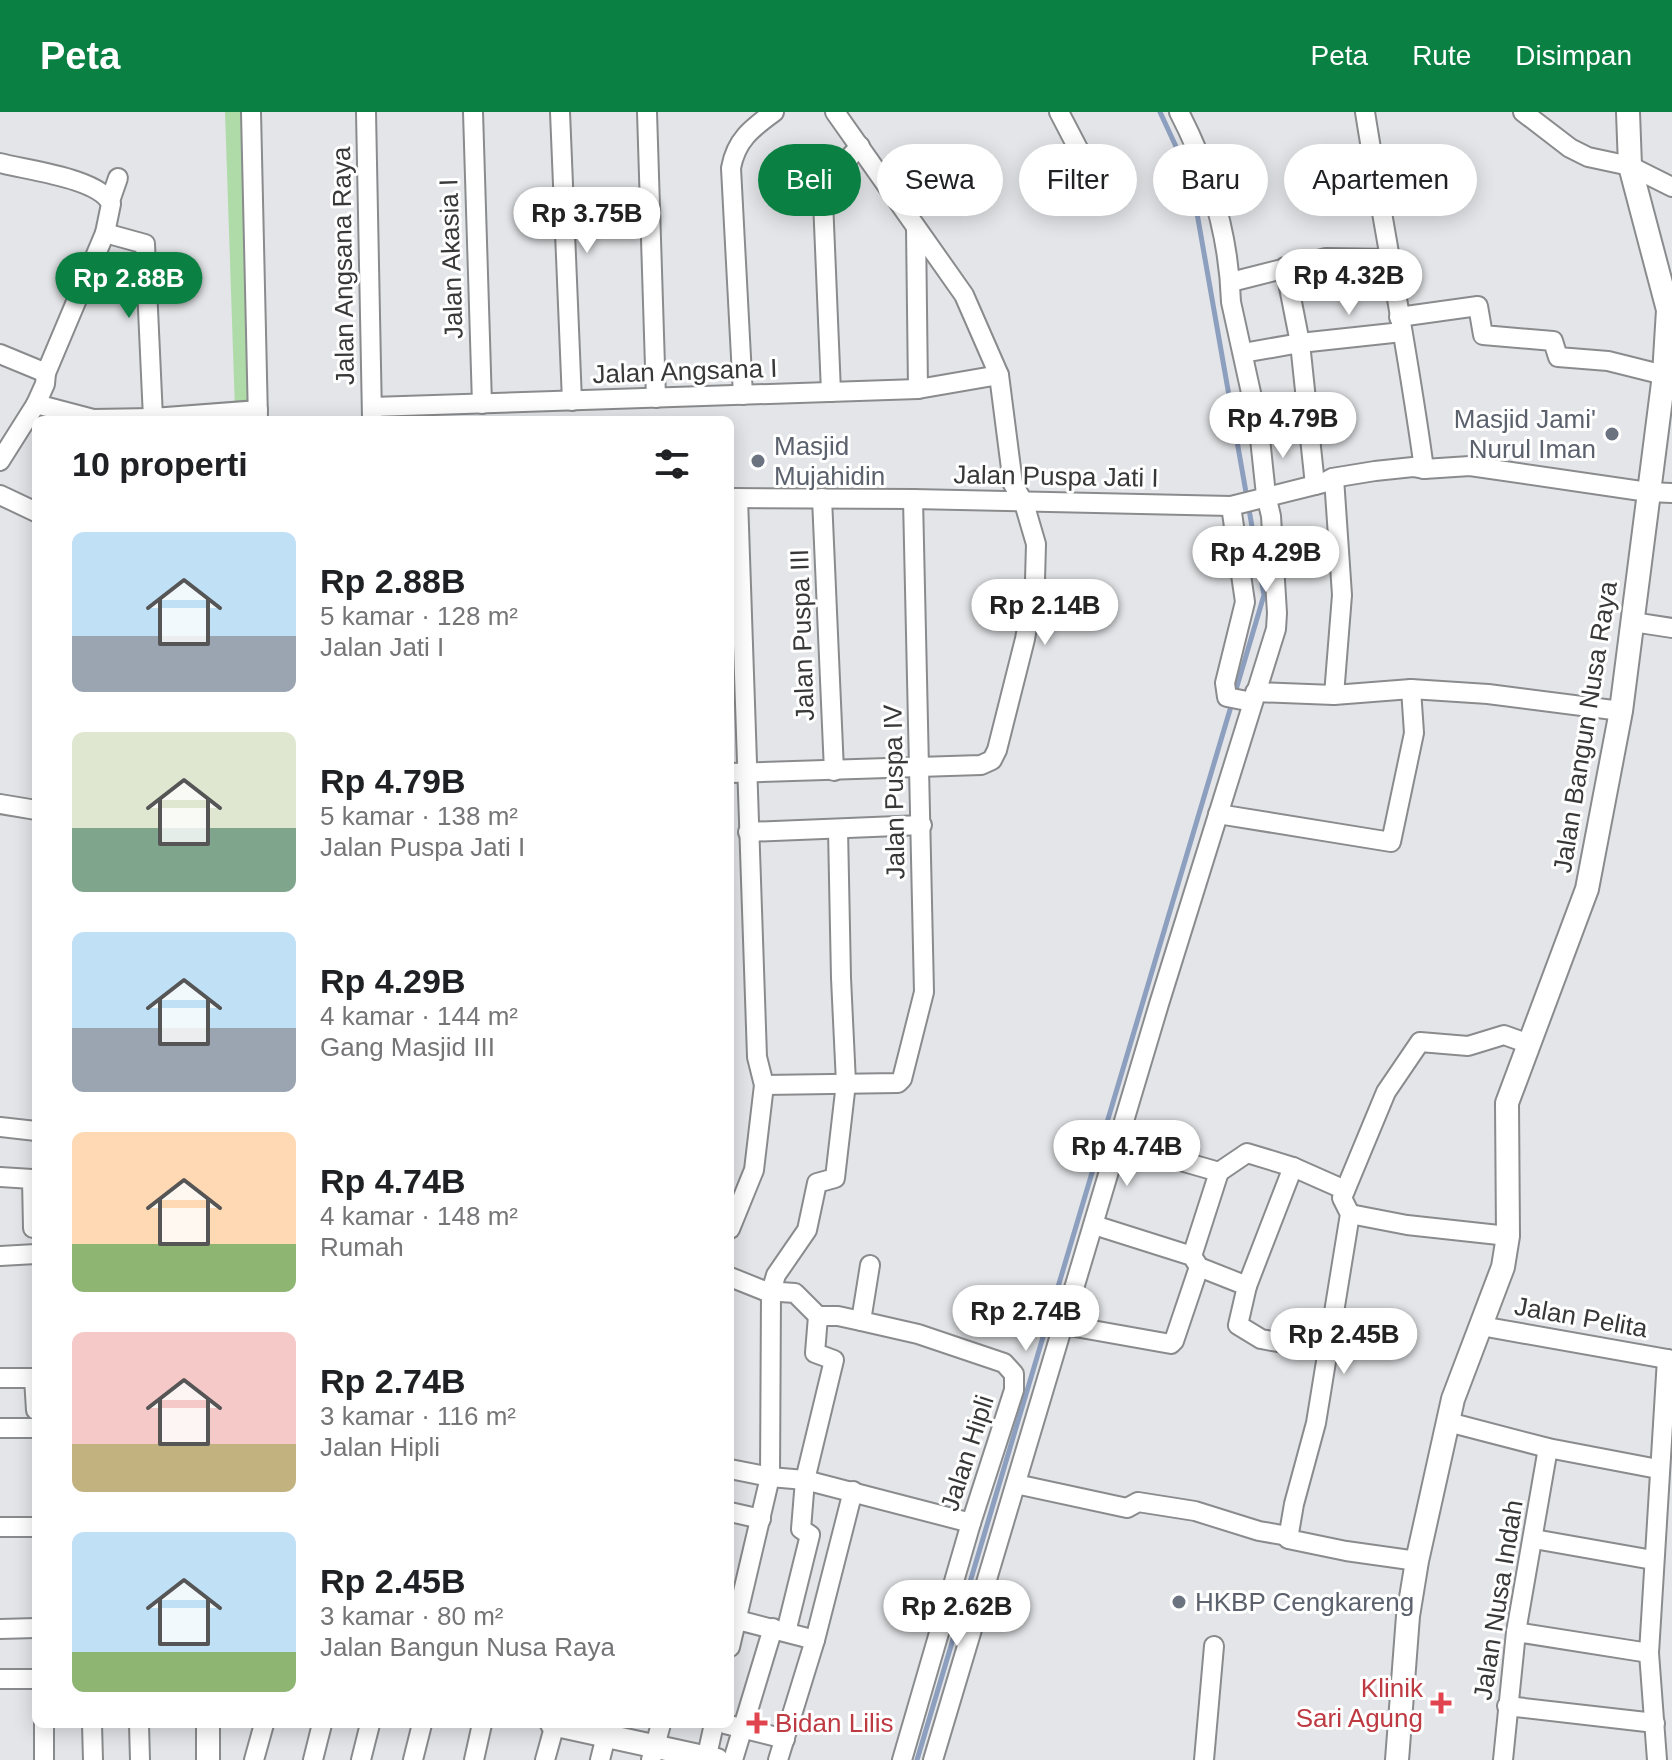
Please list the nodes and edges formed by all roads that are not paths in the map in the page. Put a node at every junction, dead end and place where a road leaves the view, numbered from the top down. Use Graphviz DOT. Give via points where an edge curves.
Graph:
graph roads {
  1 [pos="251,112"];
  2 [pos="366,112"];
  3 [pos="473,112"];
  4 [pos="560,112"];
  5 [pos="647,112"];
  6 [pos="774,112"];
  7 [pos="835,112"];
  8 [pos="1059,112"];
  9 [pos="1179,112"];
  10 [pos="1365,112"];
  11 [pos="1523,112"];
  12 [pos="1628,112"];
  13 [pos="859,144"];
  14 [pos="1076,144"];
  15 [pos="861,147"];
  16 [pos="0,163"];
  17 [pos="1630,166"];
  18 [pos="118,178"];
  19 [pos="1672,187"];
  20 [pos="110,201"];
  21 [pos="824,216"];
  22 [pos="916,228"];
  23 [pos="105,233"];
  24 [pos="1389,259"];
  25 [pos="1285,267"];
  26 [pos="1231,282"];
  27 [pos="1401,325"];
  28 [pos="1300,343"];
  29 [pos="1243,353"];
  30 [pos="0,354"];
  31 [pos="46,373"];
  32 [pos="1668,373"];
  33 [pos="999,375"];
  34 [pos="918,389"];
  35 [pos="831,392"];
  36 [pos="743,395"];
  37 [pos="656,398"];
  38 [pos="572,401"];
  39 [pos="36,404"];
  40 [pos="482,404"];
  41 [pos="372,414"];
  42 [pos="258,415"];
  43 [pos="80,416"];
  44 [pos="153,416"];
  45 [pos="223,416"];
  46 [pos="0,461"];
  47 [pos="1424,469"];
  48 [pos="1334,478"];
  49 [pos="1315,485"];
  50 [pos="1648,492"];
  51 [pos="1672,493"];
  52 [pos="0,495"];
  53 [pos="1263,496"];
  54 [pos="734,498"];
  55 [pos="822,498"];
  56 [pos="913,499"];
  57 [pos="1024,503"];
  58 [pos="1235,504"];
  59 [pos="32,510"];
  60 [pos="1633,622"];
  61 [pos="1672,628"];
  62 [pos="1411,689"];
  63 [pos="1334,695"];
  64 [pos="1245,698"];
  65 [pos="1621,711"];
  66 [pos="920,768"];
  67 [pos="834,771"];
  68 [pos="738,773"];
  69 [pos="0,804"];
  70 [pos="32,809"];
  71 [pos="1218,814"];
  72 [pos="922,825"];
  73 [pos="838,829"];
  74 [pos="748,832"];
  75 [pos="1529,1044"];
  76 [pos="846,1083"];
  77 [pos="764,1085"];
  78 [pos="0,1127"];
  79 [pos="32,1131"];
  80 [pos="1118,1143"];
  81 [pos="1293,1167"];
  82 [pos="1219,1172"];
  83 [pos="0,1177"];
  84 [pos="32,1179"];
  85 [pos="1345,1190"];
  86 [pos="1350,1214"];
  87 [pos="734,1219"];
  88 [pos="1094,1225"];
  89 [pos="1508,1236"];
  90 [pos="32,1254"];
  91 [pos="0,1256"];
  92 [pos="1195,1262"];
  93 [pos="870,1265"];
  94 [pos="734,1278"];
  95 [pos="1247,1286"];
  96 [pos="771,1292"];
  97 [pos="818,1316"];
  98 [pos="861,1321"];
  99 [pos="1064,1325"];
  100 [pos="1481,1326"];
  101 [pos="1327,1351"];
  102 [pos="1669,1359"];
  103 [pos="0,1378"];
  104 [pos="32,1378"];
  105 [pos="1448,1422"];
  106 [pos="0,1428"];
  107 [pos="32,1428"];
  108 [pos="1548,1448"];
  109 [pos="1658,1469"];
  110 [pos="734,1470"];
  111 [pos="770,1477"];
  112 [pos="805,1480"];
  113 [pos="1016,1484"];
  114 [pos="853,1491"];
  115 [pos="734,1513"];
  116 [pos="761,1519"];
  117 [pos="971,1523"];
  118 [pos="0,1527"];
  119 [pos="32,1527"];
  120 [pos="810,1535"];
  121 [pos="1288,1536"];
  122 [pos="1534,1539"];
  123 [pos="840,1543"];
  124 [pos="1653,1560"];
  125 [pos="1417,1561"];
  126 [pos="734,1615"];
  127 [pos="734,1619"];
  128 [pos="32,1628"];
  129 [pos="0,1629"];
  130 [pos="780,1630"];
  131 [pos="1516,1632"];
  132 [pos="815,1640"];
  133 [pos="1214,1646"];
  134 [pos="1649,1653"];
  135 [pos="0,1679"];
  136 [pos="32,1679"];
  137 [pos="1507,1706"];
  138 [pos="1655,1723"];
  139 [pos="734,1726"];
  140 [pos="44,1728"];
  141 [pos="92,1728"];
  142 [pos="139,1728"];
  143 [pos="208,1728"];
  144 [pos="263,1728"];
  145 [pos="321,1728"];
  146 [pos="369,1728"];
  147 [pos="421,1728"];
  148 [pos="481,1728"];
  149 [pos="553,1728"];
  150 [pos="584,1728"];
  151 [pos="660,1728"];
  152 [pos="713,1728"];
  153 [pos="734,1728"];
  154 [pos="607,1731"];
  155 [pos="785,1739"];
  156 [pos="653,1754"];
  157 [pos="709,1759"];
  158 [pos="44,1760"];
  159 [pos="93,1760"];
  160 [pos="140,1760"];
  161 [pos="208,1760"];
  162 [pos="254,1760"];
  163 [pos="313,1760"];
  164 [pos="361,1760"];
  165 [pos="413,1760"];
  166 [pos="474,1760"];
  167 [pos="545,1760"];
  168 [pos="600,1760"];
  169 [pos="733,1760"];
  170 [pos="778,1760"];
  171 [pos="902,1760"];
  172 [pos="933,1760"];
  173 [pos="1204,1760"];
  174 [pos="1397,1760"];
  175 [pos="1503,1760"];
  176 [pos="1657,1760"];
  1 -- 42 [label="street"];
  2 -- 41 [label="street, Jalan Angsana Raya"];
  3 -- 40 [label="street, Jalan Akasia I"];
  4 -- 38 [label="street"];
  5 -- 37 [label="street"];
  6 -- 36 [label="street" via="745,134 731,168"];
  7 -- 13 [label="street"];
  8 -- 14 [label="street"];
  9 -- 26 [label="street" via="1214,198"];
  10 -- 24 [label="street"];
  11 -- 17 [label="street" via="1570,148"];
  12 -- 17 [label="street, Jalan Bangun Nusa Raya"];
  15 -- 22 [label="street"];
  16 -- 20 [label="street" via="64,176"];
  17 -- 19 [label="street"];
  17 -- 32 [label="street, Jalan Bangun Nusa Raya" via="1668,310"];
  18 -- 20 [label="street"];
  20 -- 23 [label="street"];
  21 -- 35 [label="street"];
  22 -- 33 [label="street" via="964,295"];
  22 -- 34 [label="street"];
  23 -- 31 [label="street"];
  23 -- 44 [label="street" via="139,240 147,250"];
  24 -- 25 [label="street" via="1326,258"];
  24 -- 27 [label="street"];
  25 -- 26 [label="street"];
  25 -- 28 [label="street"];
  26 -- 29 [label="street"];
  27 -- 28 [label="street"];
  27 -- 32 [label="street" via="1478,306 1483,335 1553,341 1558,357"];
  27 -- 47 [label="street"];
  28 -- 29 [label="street"];
  28 -- 49 [label="street"];
  29 -- 53 [label="street" via="1259,429"];
  30 -- 31 [label="street"];
  31 -- 39 [label="street"];
  32 -- 50 [label="street, Jalan Bangun Nusa Raya"];
  33 -- 34 [label="street, Jalan Angsana I"];
  33 -- 57 [label="street" via="1013,484"];
  34 -- 35 [label="street, Jalan Angsana I"];
  35 -- 36 [label="street, Jalan Angsana I"];
  36 -- 37 [label="street, Jalan Angsana I"];
  37 -- 38 [label="street, Jalan Angsana I"];
  38 -- 40 [label="street, Jalan Angsana I"];
  39 -- 43 [label="street"];
  39 -- 46 [label="street"];
  40 -- 41 [label="street, Jalan Angsana I"];
  42 -- 45 [label="street"];
  47 -- 48 [label="street, Jalan Puspa Jati I"];
  47 -- 50 [label="street, Jalan Puspa Jati I" via="1470,466"];
  48 -- 49 [label="street, Jalan Puspa Jati I"];
  48 -- 63 [label="street" via="1342,595"];
  49 -- 53 [label="street, Jalan Puspa Jati I"];
  50 -- 51 [label="street, Jalan Puspa Jati I"];
  50 -- 60 [label="street, Jalan Bangun Nusa Raya"];
  52 -- 59 [label="street"];
  53 -- 58 [label="street, Jalan Puspa Jati I"];
  53 -- 64 [label="street" via="1271,516 1276,629"];
  54 -- 55 [label="street, Jalan Puspa Jati I"];
  54 -- 68 [label="street"];
  55 -- 56 [label="street, Jalan Puspa Jati I"];
  55 -- 67 [label="street, Jalan Puspa III"];
  56 -- 57 [label="street, Jalan Puspa Jati I"];
  56 -- 66 [label="street, Jalan Puspa IV"];
  57 -- 58 [label="street, Jalan Puspa Jati I"];
  57 -- 66 [label="street" via="1036,544 1035,580 997,750 981,765"];
  58 -- 64 [label="street" via="1245,602 1225,683 1227,697"];
  60 -- 61 [label="street"];
  60 -- 65 [label="street, Jalan Bangun Nusa Raya"];
  62 -- 63 [label="street"];
  62 -- 65 [label="street"];
  62 -- 71 [label="street" via="1414,733 1391,842"];
  63 -- 64 [label="street"];
  64 -- 71 [label="street"];
  65 -- 75 [label="street, Jalan Bangun Nusa Raya" via="1587,889"];
  66 -- 67 [label="street"];
  66 -- 72 [label="street, Jalan Puspa IV"];
  67 -- 68 [label="street"];
  68 -- 74 [label="street"];
  69 -- 70 [label="street"];
  71 -- 80 [label="street"];
  72 -- 73 [label="street"];
  72 -- 76 [label="street, Jalan Puspa IV" via="924,992 901,1082"];
  73 -- 74 [label="street"];
  73 -- 76 [label="street"];
  74 -- 77 [label="street" via="757,1057"];
  75 -- 85 [label="street" via="1504,1035 1468,1046 1420,1042 1386,1092"];
  75 -- 89 [label="street, Jalan Bangun Nusa Raya" via="1507,1103"];
  76 -- 77 [label="street"];
  76 -- 96 [label="street" via="835,1178 817,1183 807,1230 776,1275"];
  77 -- 87 [label="street" via="754,1170"];
  78 -- 79 [label="street"];
  80 -- 82 [label="street"];
  80 -- 88 [label="street"];
  81 -- 82 [label="street" via="1247,1153"];
  81 -- 85 [label="street"];
  81 -- 95 [label="street"];
  82 -- 92 [label="street"];
  83 -- 84 [label="street"];
  85 -- 86 [label="street" via="1342,1198"];
  86 -- 89 [label="street"];
  86 -- 101 [label="street"];
  88 -- 92 [label="street"];
  88 -- 99 [label="street"];
  89 -- 100 [label="street, Jalan Bangun Nusa Raya" via="1503,1267"];
  90 -- 91 [label="street"];
  92 -- 95 [label="street"];
  92 -- 99 [label="street" via="1171,1344"];
  93 -- 98 [label="street"];
  94 -- 96 [label="street"];
  95 -- 101 [label="street" via="1238,1325 1261,1339"];
  96 -- 97 [label="street" via="795,1293"];
  96 -- 111 [label="street"];
  97 -- 98 [label="street"];
  97 -- 112 [label="street" via="815,1353 834,1360"];
  98 -- 117 [label="street, Jalan Hipli" via="918,1334 1011,1368 1014,1390"];
  99 -- 113 [label="street"];
  100 -- 102 [label="street, Jalan Pelita"];
  100 -- 105 [label="street, Jalan Bangun Nusa Raya"];
  101 -- 121 [label="street" via="1316,1423"];
  102 -- 109 [label="street"];
  103 -- 104 [label="street"];
  105 -- 108 [label="street"];
  105 -- 125 [label="street, Jalan Bangun Nusa Raya"];
  106 -- 107 [label="street"];
  108 -- 109 [label="street"];
  108 -- 122 [label="street, Jalan Nusa Indah"];
  109 -- 124 [label="street"];
  110 -- 111 [label="street"];
  111 -- 112 [label="street"];
  111 -- 116 [label="street"];
  112 -- 114 [label="street"];
  112 -- 120 [label="street" via="801,1529"];
  113 -- 121 [label="street" via="1127,1508 1138,1502 1195,1511"];
  113 -- 172 [label="street"];
  114 -- 117 [label="street"];
  114 -- 123 [label="street"];
  115 -- 116 [label="street"];
  116 -- 126 [label="street"];
  117 -- 171 [label="street, Jalan Hipli"];
  118 -- 119 [label="street"];
  120 -- 123 [label="street"];
  120 -- 130 [label="street"];
  121 -- 125 [label="street"];
  122 -- 124 [label="street"];
  122 -- 131 [label="street, Jalan Nusa Indah"];
  123 -- 132 [label="street"];
  124 -- 134 [label="street"];
  125 -- 174 [label="street, Jalan Bangun Nusa Raya"];
  127 -- 130 [label="street"];
  128 -- 129 [label="street"];
  130 -- 132 [label="street"];
  130 -- 139 [label="street"];
  131 -- 134 [label="street"];
  131 -- 137 [label="street, Jalan Nusa Indah"];
  132 -- 155 [label="street"];
  133 -- 173 [label="street"];
  134 -- 138 [label="street"];
  135 -- 136 [label="street"];
  137 -- 138 [label="street"];
  137 -- 175 [label="street, Jalan Nusa Indah"];
  138 -- 176 [label="street"];
  139 -- 155 [label="street"];
  140 -- 158 [label="street"];
  141 -- 159 [label="street"];
  142 -- 160 [label="street"];
  143 -- 161 [label="street"];
  144 -- 162 [label="street"];
  145 -- 163 [label="street"];
  146 -- 164 [label="street"];
  147 -- 165 [label="street"];
  148 -- 166 [label="street"];
  149 -- 167 [label="street"];
  150 -- 154 [label="street"];
  151 -- 156 [label="street"];
  152 -- 157 [label="street"];
  153 -- 169 [label="street"];
  154 -- 156 [label="street"];
  154 -- 168 [label="street"];
  155 -- 170 [label="street"];
  156 -- 157 [label="street"];
}
